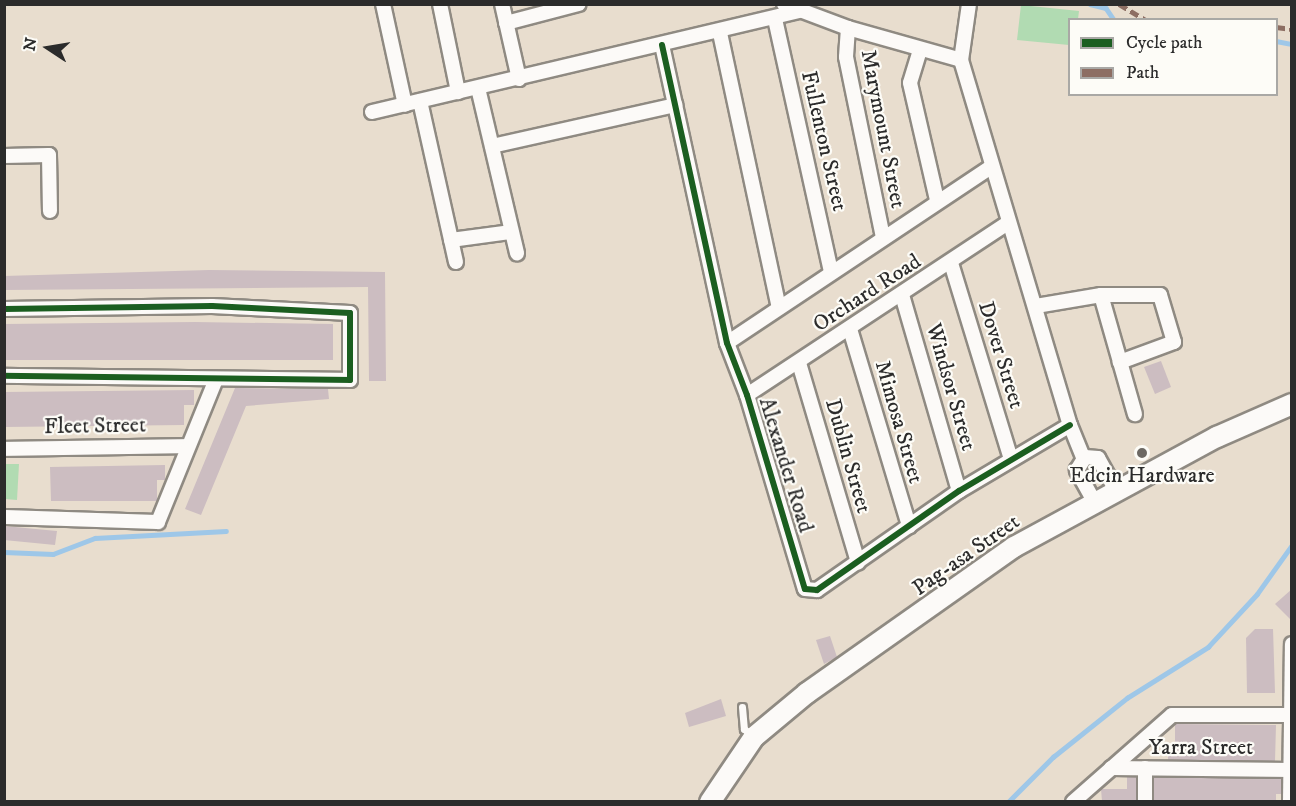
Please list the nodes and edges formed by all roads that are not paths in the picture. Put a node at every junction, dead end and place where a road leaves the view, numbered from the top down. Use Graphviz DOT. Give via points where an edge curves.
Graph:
graph roads {
  1 [pos="383,4"];
  2 [pos="440,4"];
  3 [pos="502,4"];
  4 [pos="579,4"];
  5 [pos="784,4"];
  6 [pos="969,4"];
  7 [pos="799,11"];
  8 [pos="775,19"];
  9 [pos="506,23"];
  10 [pos="848,28"];
  11 [pos="720,33"];
  12 [pos="662,45"];
  13 [pos="920,50"];
  14 [pos="961,60"];
  15 [pos="519,79"];
  16 [pos="478,88"];
  17 [pos="458,92"];
  18 [pos="420,101"];
  19 [pos="405,105"];
  20 [pos="675,105"];
  21 [pos="372,112"];
  22 [pos="492,146"];
  23 [pos="4,156"];
  24 [pos="991,167"];
  25 [pos="938,200"];
  26 [pos="50,211"];
  27 [pos="1008,223"];
  28 [pos="511,232"];
  29 [pos="883,238"];
  30 [pos="451,240"];
  31 [pos="517,253"];
  32 [pos="456,262"];
  33 [pos="951,263"];
  34 [pos="831,272"];
  35 [pos="902,294"];
  36 [pos="1101,295"];
  37 [pos="1036,306"];
  38 [pos="779,308"];
  39 [pos="4,309"];
  40 [pos="850,329"];
  41 [pos="727,344"];
  42 [pos="1120,362"];
  43 [pos="799,363"];
  44 [pos="4,376"];
  45 [pos="216,379"];
  46 [pos="747,395"];
  47 [pos="1292,404"];
  48 [pos="1135,414"];
  49 [pos="1070,425"];
  50 [pos="187,446"];
  51 [pos="4,449"];
  52 [pos="1083,458"];
  53 [pos="1011,459"];
  54 [pos="959,490"];
  55 [pos="1116,491"];
  56 [pos="1095,503"];
  57 [pos="4,517"];
  58 [pos="909,526"];
  59 [pos="858,562"];
  60 [pos="1292,644"];
  61 [pos="1291,672"];
  62 [pos="742,707"];
  63 [pos="1290,718"];
  64 [pos="754,737"];
  65 [pos="1111,768"];
  66 [pos="1145,768"];
  67 [pos="1291,770"];
  68 [pos="710,801"];
  69 [pos="1073,801"];
  70 [pos="1145,801"];
  71 [pos="1290,801"];
  1 -- 19 [label="street"];
  2 -- 17 [label="street"];
  3 -- 9 [label="street"];
  4 -- 9 [label="street"];
  5 -- 7 [label="street"];
  6 -- 14 [label="street"];
  7 -- 8 [label="street"];
  7 -- 10 [label="street"];
  8 -- 11 [label="street"];
  8 -- 34 [label="street, Fullenton Street"];
  9 -- 15 [label="street"];
  10 -- 13 [label="street"];
  10 -- 29 [label="street, Marymount Street" via="846,57"];
  11 -- 12 [label="street"];
  11 -- 38 [label="street"];
  12 -- 15 [label="street"];
  12 -- 20 [label="street, Alexander Road"];
  13 -- 14 [label="street"];
  13 -- 25 [label="street" via="910,83"];
  14 -- 24 [label="street"];
  15 -- 16 [label="street"];
  16 -- 17 [label="street"];
  16 -- 22 [label="street"];
  17 -- 18 [label="street"];
  18 -- 19 [label="street"];
  18 -- 30 [label="street"];
  19 -- 21 [label="street"];
  20 -- 22 [label="street"];
  20 -- 41 [label="street, Alexander Road"];
  22 -- 28 [label="street"];
  23 -- 26 [label="street" via="49,155"];
  24 -- 25 [label="street"];
  24 -- 27 [label="street"];
  25 -- 29 [label="street"];
  27 -- 33 [label="street, Orchard Road"];
  27 -- 37 [label="street"];
  28 -- 30 [label="street"];
  28 -- 31 [label="street"];
  29 -- 34 [label="street"];
  30 -- 32 [label="street"];
  33 -- 35 [label="street, Orchard Road"];
  33 -- 53 [label="street, Dover Street"];
  34 -- 38 [label="street"];
  35 -- 40 [label="street, Orchard Road"];
  35 -- 54 [label="street, Windsor Street"];
  36 -- 37 [label="street"];
  36 -- 42 [label="street"];
  36 -- 42 [label="street" via="1160,295 1174,337 1171,345"];
  37 -- 49 [label="street"];
  38 -- 41 [label="street"];
  39 -- 45 [label="street" via="212,306 350,313 350,380"];
  40 -- 43 [label="street, Orchard Road"];
  40 -- 58 [label="street, Mimosa Street"];
  41 -- 46 [label="street, Alexander Road"];
  42 -- 48 [label="street"];
  43 -- 46 [label="street, Orchard Road"];
  43 -- 59 [label="street, Dublin Street"];
  44 -- 45 [label="street"];
  45 -- 50 [label="street"];
  46 -- 59 [label="street, Alexander Road" via="804,586 817,590"];
  47 -- 55 [label="street, Pag-asa Street" via="1217,437"];
  49 -- 52 [label="street"];
  49 -- 53 [label="street, Alexander Road"];
  50 -- 51 [label="street, Fleet Street"];
  50 -- 57 [label="street" via="158,522"];
  52 -- 55 [label="street" via="1098,458"];
  52 -- 56 [label="street" via="1077,470"];
  53 -- 54 [label="street, Alexander Road"];
  54 -- 58 [label="street, Alexander Road"];
  55 -- 56 [label="street, Pag-asa Street"];
  56 -- 64 [label="street, Pag-asa Street" via="1014,547 807,693"];
  58 -- 59 [label="street, Alexander Road"];
  60 -- 61 [label="street"];
  61 -- 63 [label="street"];
  62 -- 64 [label="lane" via="744,729"];
  63 -- 65 [label="street" via="1172,715"];
  63 -- 67 [label="street"];
  64 -- 68 [label="street, Pag-asa Street"];
  65 -- 66 [label="street, Yarra Street"];
  65 -- 69 [label="street"];
  66 -- 67 [label="street, Yarra Street"];
  66 -- 70 [label="street"];
  67 -- 71 [label="street"];
}
